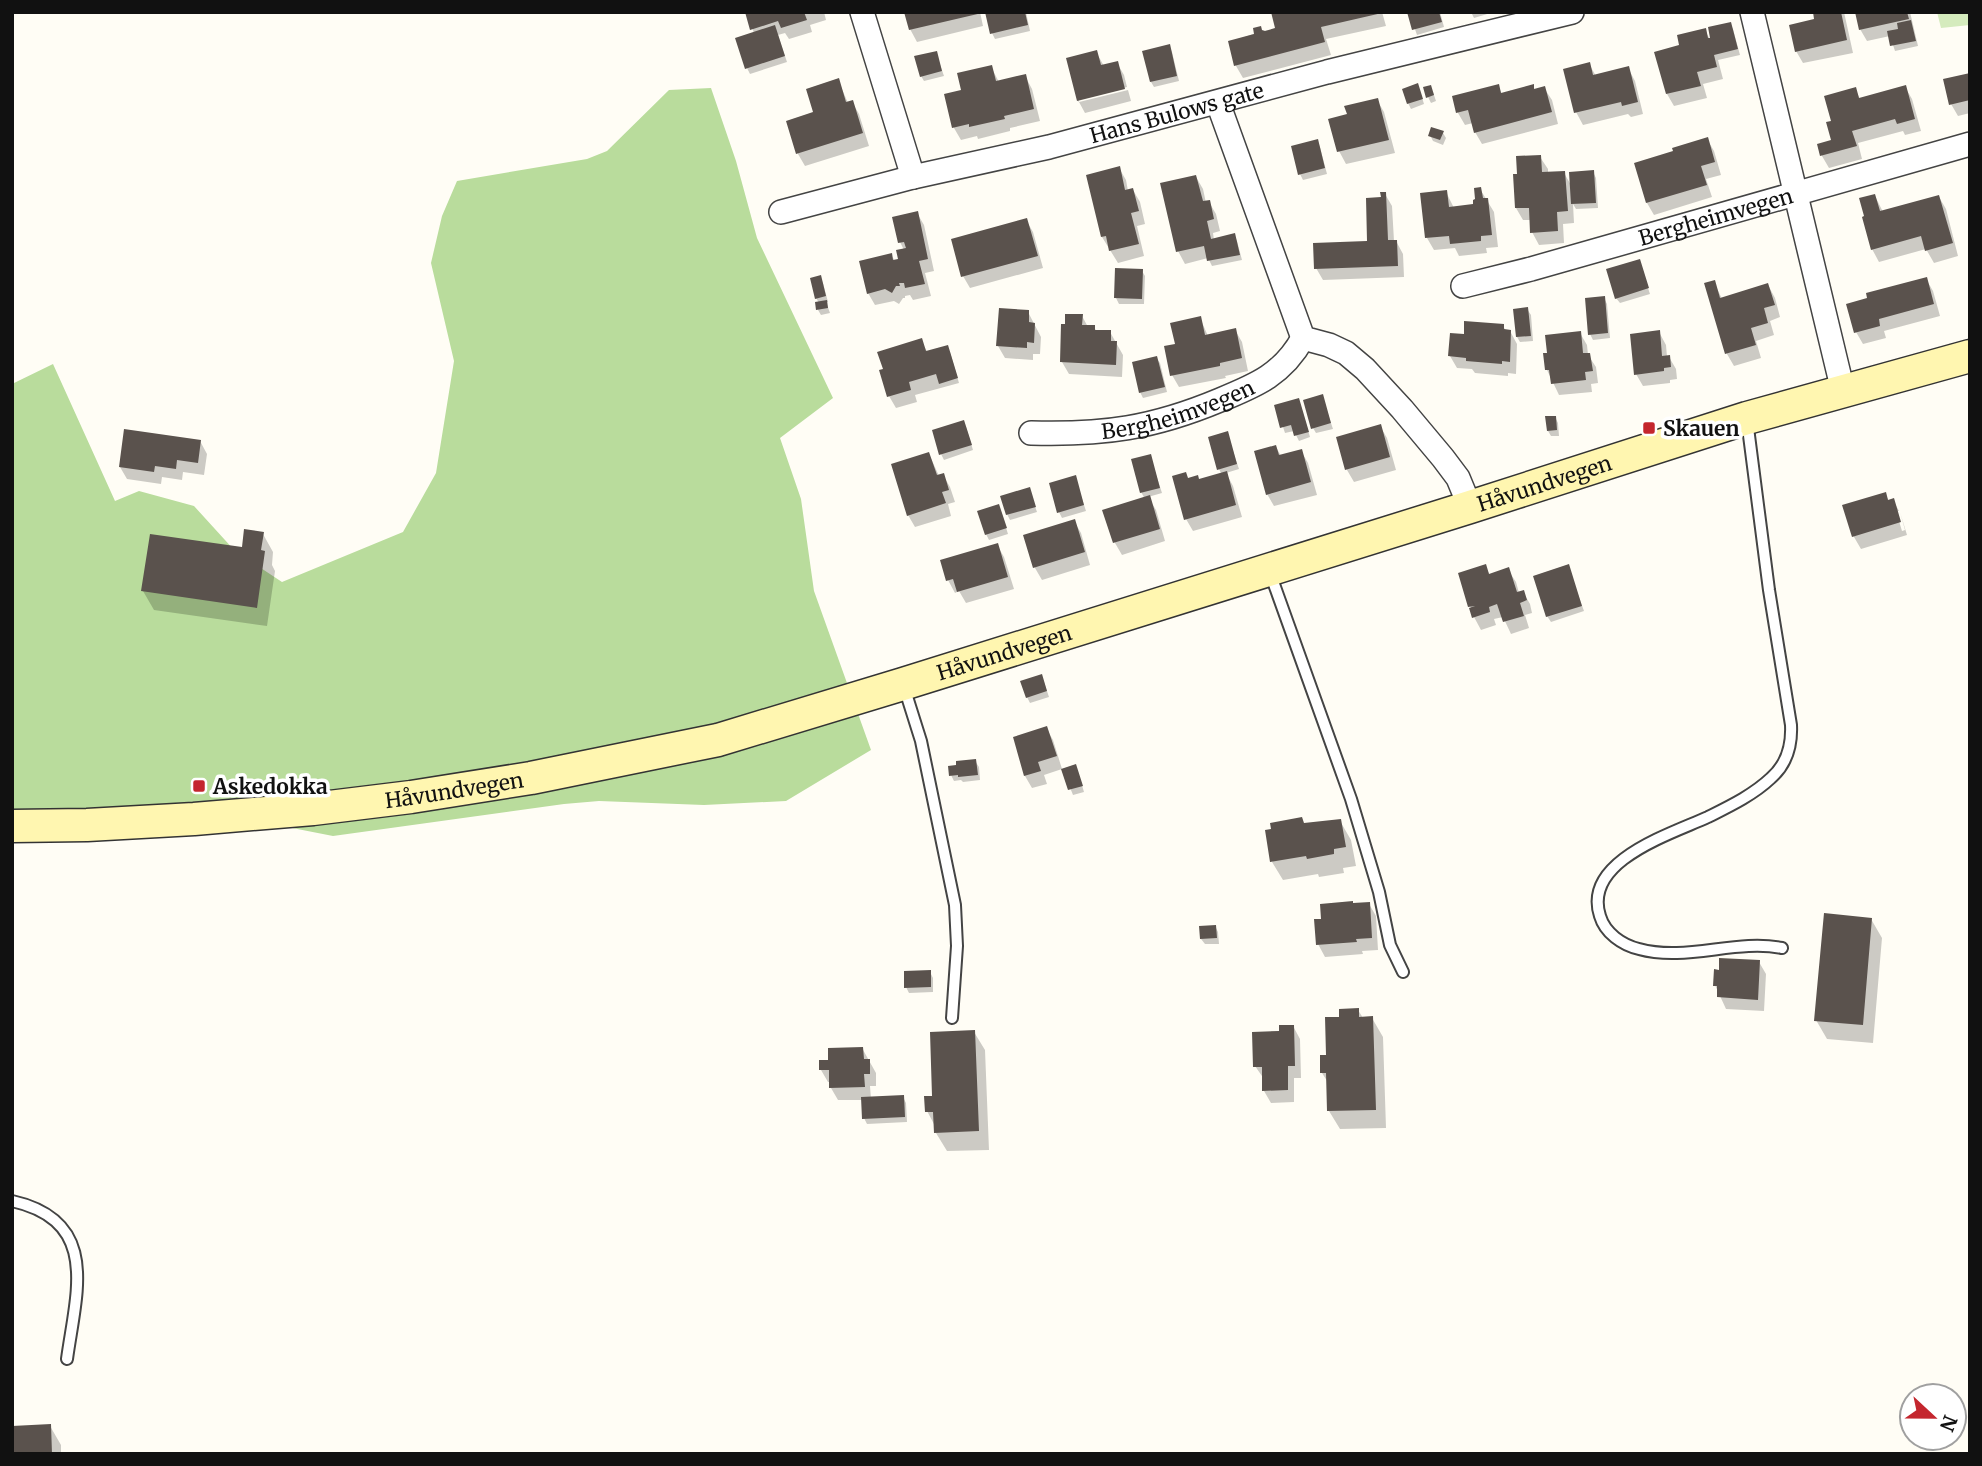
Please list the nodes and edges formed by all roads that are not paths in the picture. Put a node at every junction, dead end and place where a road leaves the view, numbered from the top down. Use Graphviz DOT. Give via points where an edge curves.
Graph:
graph roads {
  1 [pos="862,12"];
  2 [pos="1572,12"];
  3 [pos="1752,12"];
  4 [pos="1217,103"];
  5 [pos="1970,144"];
  6 [pos="914,177"];
  7 [pos="1795,194"];
  8 [pos="781,212"];
  9 [pos="1463,286"];
  10 [pos="1303,338"];
  11 [pos="1970,356"];
  12 [pos="1843,391"];
  13 [pos="1747,418"];
  14 [pos="1031,433"];
  15 [pos="1471,507"];
  16 [pos="1269,570"];
  17 [pos="903,684"];
  18 [pos="12,826"];
  19 [pos="1782,948"];
  20 [pos="1403,972"];
  21 [pos="952,1018"];
  22 [pos="12,1200"];
  23 [pos="67,1359"];
  1 -- 6 [label="street"];
  2 -- 4 [label="street, Hans Bulows gate"];
  3 -- 7 [label="street"];
  4 -- 6 [label="street, Hans Bulows gate"];
  4 -- 10 [label="street"];
  5 -- 7 [label="street, Bergheimvegen"];
  6 -- 8 [label="street, Hans Bulows gate"];
  7 -- 9 [label="street, Bergheimvegen"];
  7 -- 12 [label="street"];
  10 -- 14 [label="street, Bergheimvegen" via="1294,355 1263,381 1184,415 1111,431"];
  10 -- 15 [label="street" via="1337,349 1365,369 1443,458"];
  11 -- 12 [label="main road, Håvundvegen"];
  12 -- 13 [label="main road, Håvundvegen"];
  13 -- 15 [label="main road, Håvundvegen"];
  13 -- 19 [label="lane" via="1791,725 1788,754 1775,776 1761,788 1630,854 1604,880 1597,904 1605,927 1623,943 1643,950"];
  15 -- 16 [label="main road, Håvundvegen"];
  16 -- 17 [label="main road, Håvundvegen"];
  16 -- 20 [label="lane" via="1351,799 1390,945"];
  17 -- 18 [label="main road, Håvundvegen" via="718,740 424,795 194,819"];
  17 -- 21 [label="lane" via="921,741 955,905"];
  22 -- 23 [label="lane" via="47,1214 74,1247 78,1276"];
}
